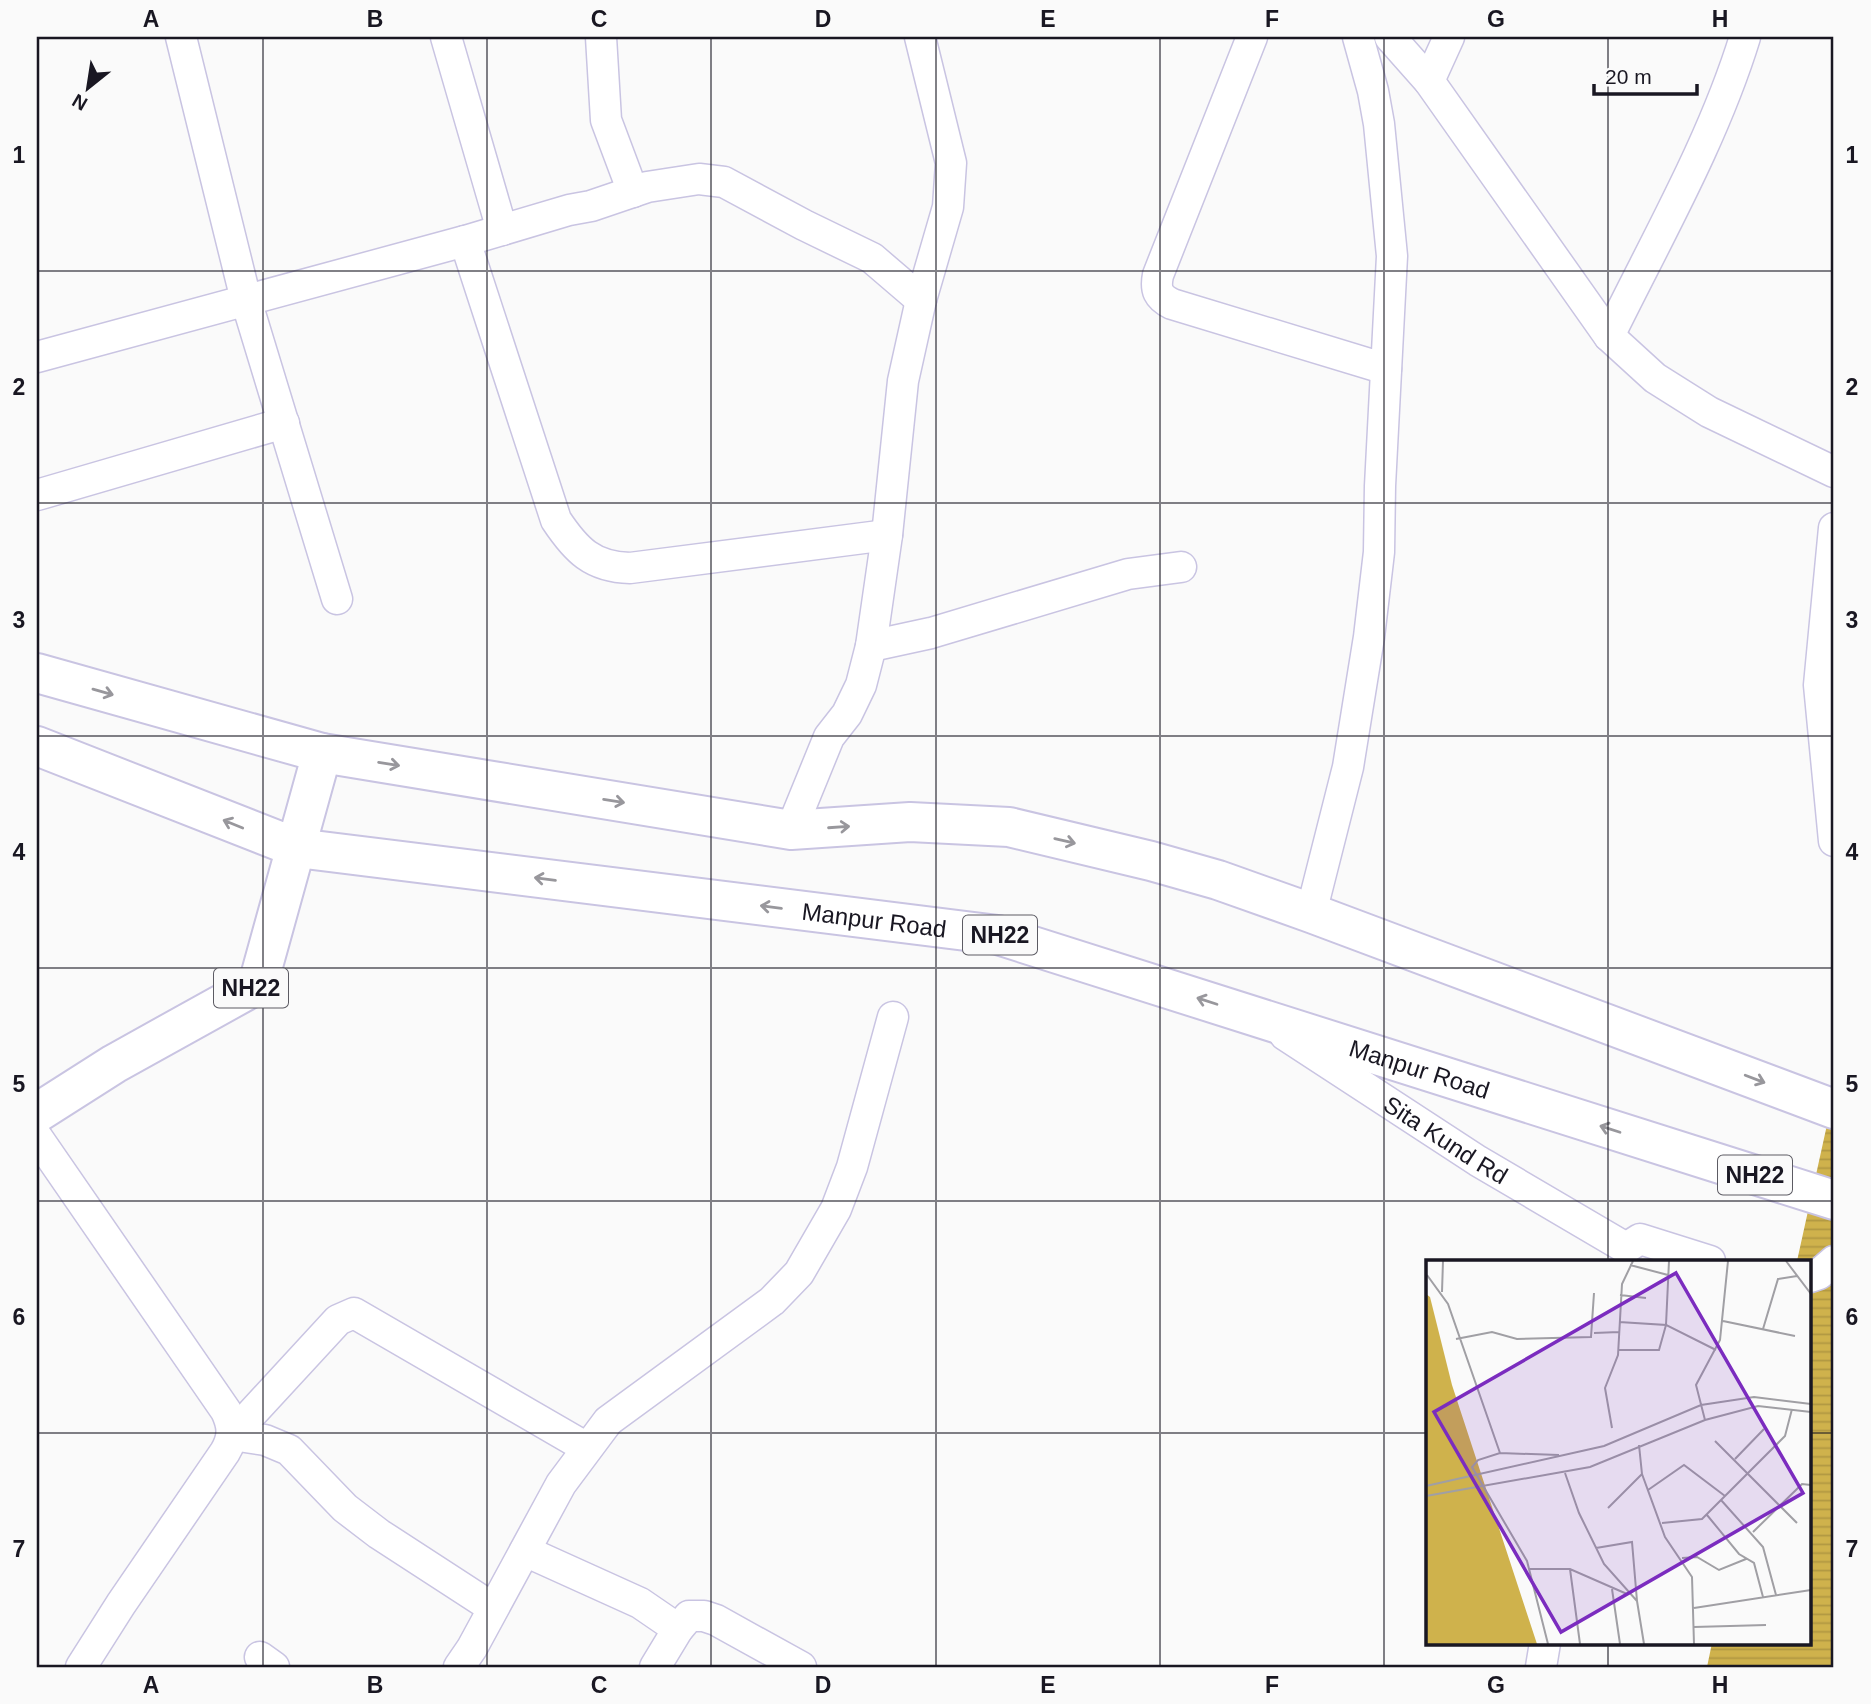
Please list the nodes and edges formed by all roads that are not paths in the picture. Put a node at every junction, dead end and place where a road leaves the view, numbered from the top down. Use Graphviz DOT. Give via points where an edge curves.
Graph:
graph roads {
  1 [pos="181,37"];
  2 [pos="446,37"];
  3 [pos="601,37"];
  4 [pos="920,37"];
  5 [pos="1252,37"];
  6 [pos="1358,37"];
  7 [pos="1390,37"];
  8 [pos="1449,37"];
  9 [pos="1745,37"];
  10 [pos="1429,81"];
  11 [pos="633,192"];
  12 [pos="502,230"];
  13 [pos="465,241"];
  14 [pos="246,300"];
  15 [pos="921,300"];
  16 [pos="1609,336"];
  17 [pos="37,357"];
  18 [pos="1386,369"];
  19 [pos="284,423"];
  20 [pos="1834,472"];
  21 [pos="37,495"];
  22 [pos="1834,528"];
  23 [pos="887,535"];
  24 [pos="1181,567"];
  25 [pos="337,599"];
  26 [pos="871,646"];
  27 [pos="37,673"];
  28 [pos="37,746"];
  29 [pos="322,752"];
  30 [pos="791,830"];
  31 [pos="1834,841"];
  32 [pos="296,848"];
  33 [pos="1311,913"];
  34 [pos="892,1017"];
  35 [pos="1260,1018"];
  36 [pos="1834,1109"];
  37 [pos="37,1113"];
  38 [pos="37,1137"];
  39 [pos="1834,1200"];
  40 [pos="1623,1255"];
  41 [pos="1707,1260"];
  42 [pos="1834,1261"];
  43 [pos="1812,1277"];
  44 [pos="232,1435"];
  45 [pos="587,1448"];
  46 [pos="525,1551"];
  47 [pos="493,1608"];
  48 [pos="678,1629"];
  49 [pos="1545,1644"];
  50 [pos="81,1667"];
  51 [pos="459,1667"];
  52 [pos="655,1667"];
  53 [pos="801,1667"];
  54 [pos="1541,1667"];
  1 -- 14 [label="street"];
  2 -- 12 [label="street"];
  3 -- 11 [label="street" via="607,120"];
  4 -- 15 [label="street" via="951,163 948,207"];
  5 -- 18 [label="street" via="1156,288 1172,304"];
  6 -- 18 [label="street" via="1379,124 1392,256"];
  7 -- 10 [label="street"];
  8 -- 10 [label="street"];
  9 -- 16 [label="street" via="1703,144"];
  10 -- 16 [label="street"];
  11 -- 12 [label="street"];
  11 -- 15 [label="street" via="699,179 724,182 872,258"];
  12 -- 13 [label="street"];
  13 -- 14 [label="street"];
  13 -- 23 [label="street" via="556,520 572,544 593,560 630,568"];
  14 -- 17 [label="street"];
  14 -- 19 [label="street"];
  15 -- 23 [label="street" via="903,381"];
  16 -- 20 [label="street" via="1655,378 1709,412"];
  18 -- 33 [label="street" via="1379,552 1369,637 1348,767"];
  19 -- 21 [label="street"];
  19 -- 25 [label="street"];
  22 -- 31 [label="street" via="1819,685"];
  23 -- 26 [label="street"];
  24 -- 26 [label="street" via="1128,573 943,630"];
  26 -- 30 [label="street" via="861,685 829,737"];
  27 -- 29 [label="main road, one-way"];
  32 -- 28 [label="main road, Manpur Road, one-way"];
  29 -- 30 [label="main road, one-way"];
  29 -- 32 [label="main road, NH22"];
  30 -- 33 [label="main road, one-way" via="910,822 1009,827 1218,880"];
  35 -- 32 [label="main road, Manpur Road / NH22, one-way" via="998,935"];
  32 -- 37 [label="main road, NH22" via="258,984 114,1063"];
  33 -- 36 [label="main road, one-way"];
  34 -- 45 [label="street" via="852,1167 835,1209 799,1273 772,1301 608,1421"];
  39 -- 35 [label="main road, Manpur Road / NH22, one-way"];
  35 -- 40 [label="street, Sita Kund Rd"];
  38 -- 44 [label="street" via="226,1411"];
  40 -- 41 [label="street" via="1640,1238"];
  42 -- 43 [label="street"];
  44 -- 45 [label="street" via="338,1320 354,1313"];
  44 -- 47 [label="street" via="265,1440 289,1450 362,1521"];
  44 -- 50 [label="street"];
  45 -- 46 [label="street"];
  46 -- 47 [label="street"];
  46 -- 48 [label="street" via="640,1603"];
  47 -- 51 [label="street"];
  48 -- 52 [label="street"];
  48 -- 53 [label="street" via="689,1616 704,1616"];
  49 -- 54 [label="street"];
}
